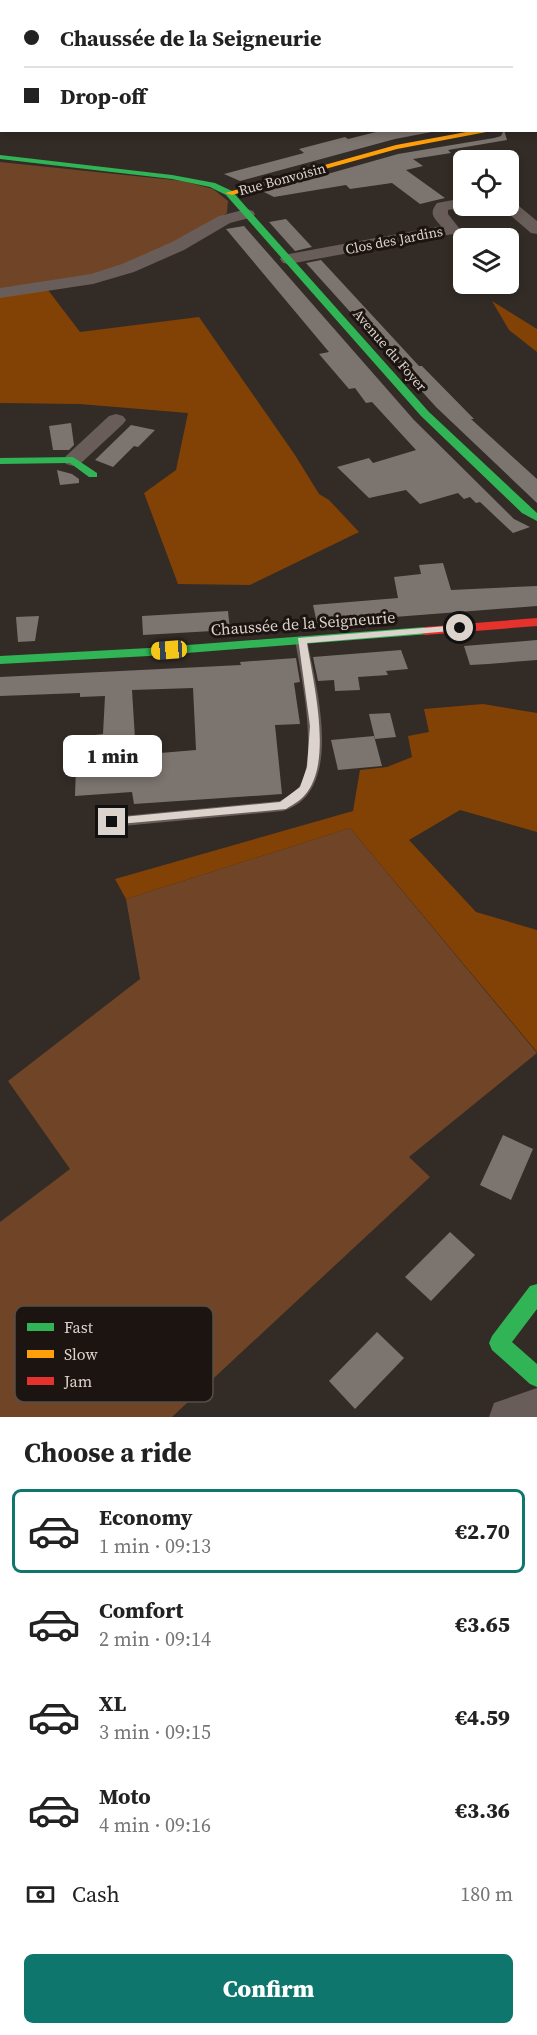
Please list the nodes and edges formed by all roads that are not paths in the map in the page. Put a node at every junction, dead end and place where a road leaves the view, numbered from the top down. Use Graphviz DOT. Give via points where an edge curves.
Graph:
graph roads {
  1 [pos="482,132"];
  2 [pos="0,157"];
  3 [pos="229,194"];
  4 [pos="453,205"];
  5 [pos="247,214"];
  6 [pos="519,214"];
  7 [pos="537,229"];
  8 [pos="289,259"];
  9 [pos="0,293"];
  10 [pos="116,420"];
  11 [pos="73,460"];
  12 [pos="0,461"];
  13 [pos="93,475"];
  14 [pos="537,518"];
  15 [pos="537,622"];
  16 [pos="302,640"];
  17 [pos="0,660"];
  18 [pos="112,822"];
  19 [pos="537,1293"];
  20 [pos="537,1377"];
  21 [pos="537,1407"];
  22 [pos="508,1417"];
  1 -- 3 [label="street, Rue Bonvoisin" via="396,147"];
  2 -- 3 [label="street, Rue Bonvoisin" via="172,177 212,185"];
  3 -- 5 [label="street, Avenue du Foyer"];
  4 -- 8 [label="street, Clos des Jardins" via="440,210 451,228 447,230"];
  5 -- 8 [label="street, Avenue du Foyer"];
  5 -- 9 [label="street" via="225,219 128,268 93,279"];
  6 -- 7 [label="street"];
  8 -- 14 [label="street, Avenue du Foyer" via="425,414"];
  10 -- 11 [label="street"];
  11 -- 12 [label="street"];
  11 -- 13 [label="street"];
  15 -- 16 [label="street, Chaussée de la Seigneurie"];
  16 -- 17 [label="street, Chaussée de la Seigneurie"];
  16 -- 18 [label="lane" via="315,726 310,778 295,798 283,806"];
  19 -- 20 [label="street" via="499,1343"];
  21 -- 22 [label="street"];
}
